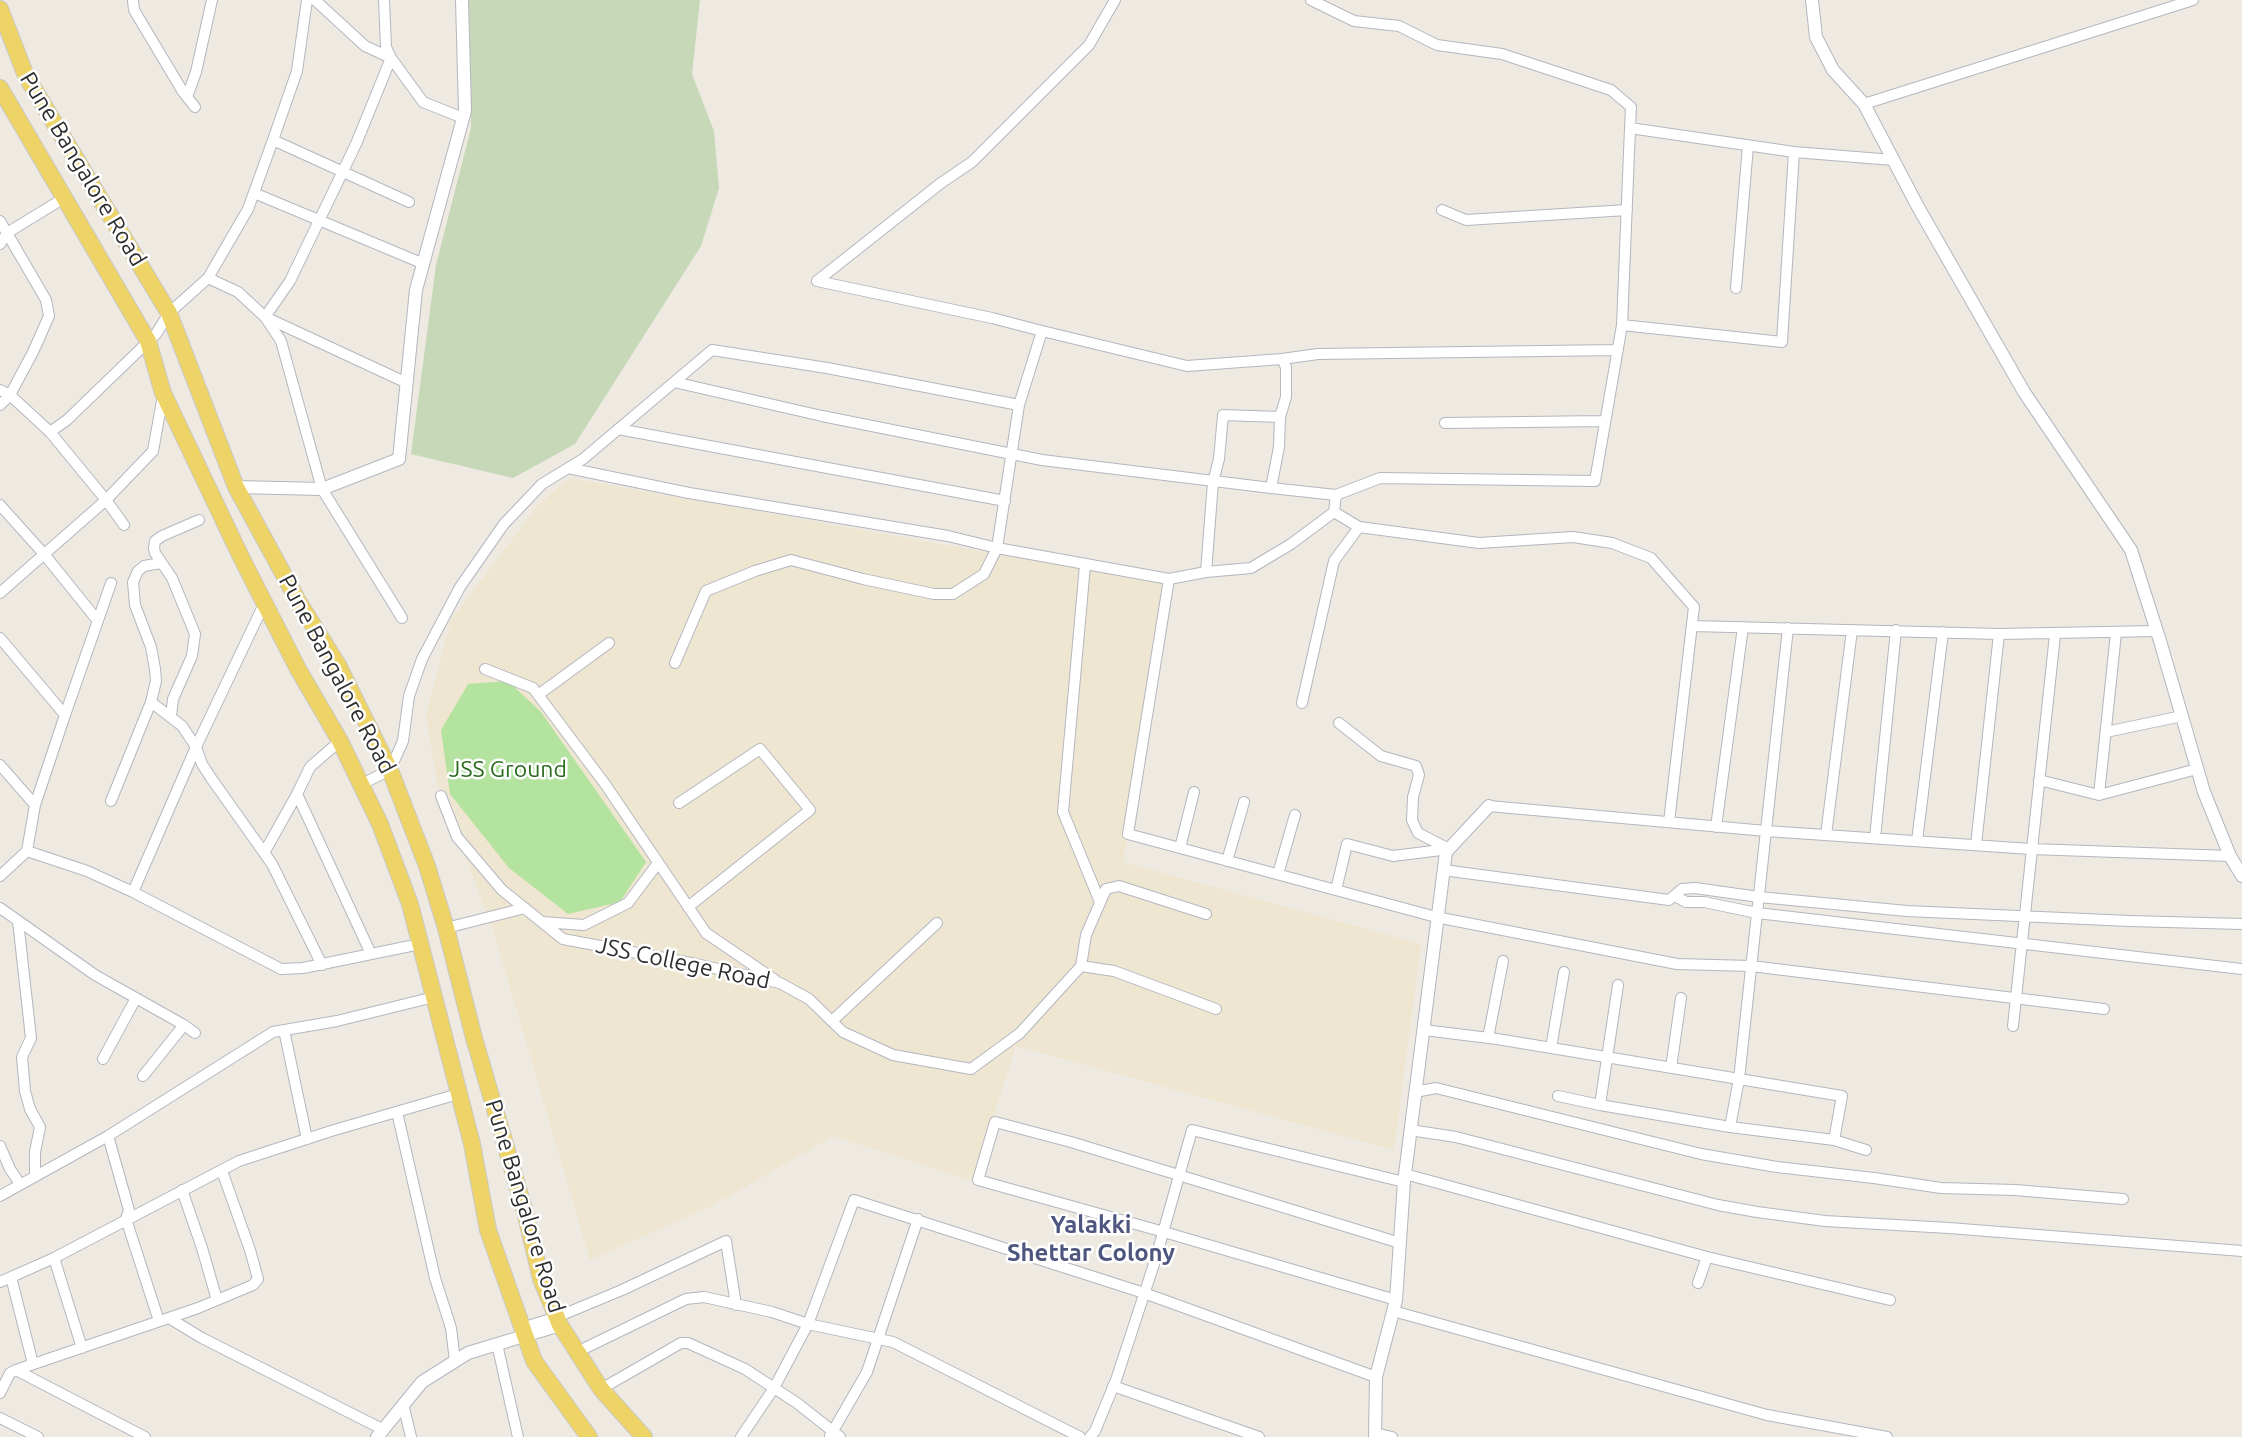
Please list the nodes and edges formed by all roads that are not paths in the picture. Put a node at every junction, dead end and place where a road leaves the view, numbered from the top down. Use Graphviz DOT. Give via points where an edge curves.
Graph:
graph roads {
  1 [pos="133,0"];
  2 [pos="212,0"];
  3 [pos="307,0"];
  4 [pos="314,0"];
  5 [pos="384,0"];
  6 [pos="463,0"];
  7 [pos="1115,0"];
  8 [pos="1311,0"];
  9 [pos="1812,0"];
  10 [pos="2193,0"];
  11 [pos="0,9"];
  12 [pos="391,58"];
  13 [pos="0,88"];
  14 [pos="187,97"];
  15 [pos="1864,104"];
  16 [pos="195,107"];
  17 [pos="463,118"];
  18 [pos="1630,128"];
  19 [pos="273,140"];
  20 [pos="1748,146"];
  21 [pos="1794,152"];
  22 [pos="1894,160"];
  23 [pos="343,172"];
  24 [pos="254,193"];
  25 [pos="64,198"];
  26 [pos="409,202"];
  27 [pos="1442,210"];
  28 [pos="1627,210"];
  29 [pos="319,220"];
  30 [pos="0,221"];
  31 [pos="7,233"];
  32 [pos="0,244"];
  33 [pos="424,264"];
  34 [pos="208,278"];
  35 [pos="1737,288"];
  36 [pos="169,313"];
  37 [pos="265,317"];
  38 [pos="1622,325"];
  39 [pos="1042,331"];
  40 [pos="148,341"];
  41 [pos="1618,350"];
  42 [pos="1282,359"];
  43 [pos="674,382"];
  44 [pos="407,383"];
  45 [pos="5,392"];
  46 [pos="163,393"];
  47 [pos="0,405"];
  48 [pos="1019,405"];
  49 [pos="1280,417"];
  50 [pos="1605,421"];
  51 [pos="1445,423"];
  52 [pos="618,429"];
  53 [pos="50,432"];
  54 [pos="1013,454"];
  55 [pos="568,468"];
  56 [pos="1213,482"];
  57 [pos="236,486"];
  58 [pos="1271,488"];
  59 [pos="322,489"];
  60 [pos="1336,495"];
  61 [pos="106,500"];
  62 [pos="1005,500"];
  63 [pos="0,505"];
  64 [pos="1334,512"];
  65 [pos="199,520"];
  66 [pos="124,525"];
  67 [pos="1359,527"];
  68 [pos="997,548"];
  69 [pos="44,554"];
  70 [pos="161,563"];
  71 [pos="1085,565"];
  72 [pos="1206,572"];
  73 [pos="1169,579"];
  74 [pos="111,583"];
  75 [pos="0,593"];
  76 [pos="264,604"];
  77 [pos="402,618"];
  78 [pos="98,621"];
  79 [pos="1692,626"];
  80 [pos="1742,627"];
  81 [pos="1788,628"];
  82 [pos="1852,630"];
  83 [pos="1896,630"];
  84 [pos="2157,631"];
  85 [pos="1943,632"];
  86 [pos="2116,633"];
  87 [pos="1999,634"];
  88 [pos="2055,635"];
  89 [pos="0,638"];
  90 [pos="609,643"];
  91 [pos="675,663"];
  92 [pos="485,669"];
  93 [pos="538,695"];
  94 [pos="151,702"];
  95 [pos="1302,703"];
  96 [pos="65,715"];
  97 [pos="171,716"];
  98 [pos="2182,716"];
  99 [pos="1339,723"];
  100 [pos="2106,732"];
  101 [pos="340,741"];
  102 [pos="196,747"];
  103 [pos="0,765"];
  104 [pos="2197,769"];
  105 [pos="390,770"];
  106 [pos="2039,780"];
  107 [pos="362,784"];
  108 [pos="1194,792"];
  109 [pos="297,794"];
  110 [pos="2099,795"];
  111 [pos="441,796"];
  112 [pos="111,801"];
  113 [pos="1244,802"];
  114 [pos="679,803"];
  115 [pos="35,805"];
  116 [pos="1489,806"];
  117 [pos="1295,815"];
  118 [pos="1669,822"];
  119 [pos="1716,827"];
  120 [pos="1766,831"];
  121 [pos="1826,835"];
  122 [pos="1875,838"];
  123 [pos="1917,841"];
  124 [pos="1976,845"];
  125 [pos="1181,848"];
  126 [pos="1449,849"];
  127 [pos="2031,849"];
  128 [pos="27,851"];
  129 [pos="264,853"];
  130 [pos="2230,856"];
  131 [pos="1227,861"];
  132 [pos="658,863"];
  133 [pos="1443,870"];
  134 [pos="1278,874"];
  135 [pos="0,876"];
  136 [pos="2242,876"];
  137 [pos="1336,890"];
  138 [pos="133,892"];
  139 [pos="1675,896"];
  140 [pos="1759,897"];
  141 [pos="1100,902"];
  142 [pos="688,907"];
  143 [pos="0,908"];
  144 [pos="524,908"];
  145 [pos="1757,913"];
  146 [pos="1206,914"];
  147 [pos="2024,915"];
  148 [pos="1436,917"];
  149 [pos="18,921"];
  150 [pos="542,922"];
  151 [pos="937,923"];
  152 [pos="2242,924"];
  153 [pos="446,928"];
  154 [pos="2021,943"];
  155 [pos="420,944"];
  156 [pos="371,954"];
  157 [pos="1503,961"];
  158 [pos="322,965"];
  159 [pos="1081,966"];
  160 [pos="1751,966"];
  161 [pos="2242,969"];
  162 [pos="1564,972"];
  163 [pos="779,983"];
  164 [pos="1618,985"];
  165 [pos="136,998"];
  166 [pos="434,998"];
  167 [pos="1681,998"];
  168 [pos="2017,999"];
  169 [pos="1216,1009"];
  170 [pos="2104,1009"];
  171 [pos="832,1021"];
  172 [pos="184,1025"];
  173 [pos="2013,1026"];
  174 [pos="284,1030"];
  175 [pos="1424,1030"];
  176 [pos="195,1033"];
  177 [pos="1489,1038"];
  178 [pos="1551,1048"];
  179 [pos="1608,1057"];
  180 [pos="103,1059"];
  181 [pos="1671,1068"];
  182 [pos="143,1076"];
  183 [pos="1740,1079"];
  184 [pos="1415,1092"];
  185 [pos="458,1094"];
  186 [pos="1558,1096"];
  187 [pos="1600,1105"];
  188 [pos="397,1112"];
  189 [pos="1730,1127"];
  190 [pos="1410,1130"];
  191 [pos="108,1136"];
  192 [pos="307,1139"];
  193 [pos="1834,1140"];
  194 [pos="0,1146"];
  195 [pos="1867,1150"];
  196 [pos="222,1171"];
  197 [pos="1178,1175"];
  198 [pos="35,1176"];
  199 [pos="1404,1178"];
  200 [pos="20,1184"];
  201 [pos="182,1190"];
  202 [pos="0,1196"];
  203 [pos="2123,1199"];
  204 [pos="126,1219"];
  205 [pos="918,1219"];
  206 [pos="1164,1232"];
  207 [pos="1400,1243"];
  208 [pos="2242,1251"];
  209 [pos="1707,1257"];
  210 [pos="54,1258"];
  211 [pos="11,1277"];
  212 [pos="0,1282"];
  213 [pos="1698,1283"];
  214 [pos="1144,1293"];
  215 [pos="217,1300"];
  216 [pos="1889,1300"];
  217 [pos="736,1304"];
  218 [pos="1394,1305"];
  219 [pos="164,1320"];
  220 [pos="559,1321"];
  221 [pos="808,1324"];
  222 [pos="523,1332"];
  223 [pos="877,1339"];
  224 [pos="497,1344"];
  225 [pos="82,1348"];
  226 [pos="577,1352"];
  227 [pos="455,1361"];
  228 [pos="33,1364"];
  229 [pos="16,1370"];
  230 [pos="1376,1377"];
  231 [pos="1113,1386"];
  232 [pos="774,1388"];
  233 [pos="601,1389"];
  234 [pos="0,1393"];
  235 [pos="403,1404"];
  236 [pos="0,1418"];
  237 [pos="380,1433"];
  238 [pos="834,1435"];
  239 [pos="1375,1435"];
  240 [pos="38,1437"];
  241 [pos="145,1437"];
  242 [pos="411,1437"];
  243 [pos="518,1437"];
  244 [pos="589,1437"];
  245 [pos="644,1437"];
  246 [pos="741,1437"];
  247 [pos="1080,1437"];
  248 [pos="1090,1437"];
  249 [pos="1259,1437"];
  250 [pos="1392,1437"];
  251 [pos="1887,1437"];
  1 -- 14 [label="street" via="134,10"];
  2 -- 14 [label="street"];
  3 -- 19 [label="street" via="297,71"];
  4 -- 12 [label="street" via="365,46"];
  5 -- 12 [label="street" via="386,47"];
  6 -- 17 [label="street"];
  7 -- 39 [label="street" via="1089,45 972,162 817,281"];
  8 -- 18 [label="street" via="1354,21 1399,26 1437,45 1502,54 1611,90 1631,107"];
  9 -- 15 [label="street" via="1816,37 1833,69"];
  10 -- 15 [label="street"];
  11 -- 36 [label="main road, Pune Bangalore Road" via="26,76"];
  12 -- 17 [label="street" via="423,102"];
  12 -- 23 [label="street"];
  13 -- 25 [label="main road, Pune Bangalore Road"];
  14 -- 16 [label="street"];
  15 -- 22 [label="street"];
  17 -- 33 [label="street"];
  18 -- 20 [label="street"];
  18 -- 28 [label="street"];
  19 -- 23 [label="street"];
  19 -- 24 [label="street"];
  20 -- 21 [label="street"];
  20 -- 35 [label="street"];
  21 -- 22 [label="street"];
  21 -- 38 [label="street" via="1782,342"];
  22 -- 84 [label="street" via="2024,393 2131,550"];
  23 -- 26 [label="street"];
  23 -- 29 [label="street"];
  24 -- 29 [label="street"];
  24 -- 34 [label="street"];
  25 -- 31 [label="street"];
  25 -- 40 [label="main road, Pune Bangalore Road"];
  27 -- 28 [label="street" via="1466,220"];
  28 -- 38 [label="street"];
  29 -- 33 [label="street"];
  29 -- 37 [label="street" via="290,281"];
  30 -- 31 [label="street"];
  31 -- 32 [label="street"];
  31 -- 45 [label="street" via="46,300 49,316 33,352"];
  33 -- 44 [label="street" via="416,290"];
  34 -- 36 [label="street"];
  34 -- 37 [label="street" via="238,292"];
  36 -- 40 [label="street"];
  36 -- 57 [label="main road, Pune Bangalore Road"];
  37 -- 44 [label="street"];
  37 -- 59 [label="street" via="281,341"];
  38 -- 41 [label="street"];
  39 -- 42 [label="street" via="1187,366"];
  39 -- 48 [label="street"];
  40 -- 46 [label="main road, Pune Bangalore Road"];
  40 -- 53 [label="street"];
  41 -- 42 [label="street" via="1318,354"];
  41 -- 50 [label="street"];
  42 -- 49 [label="street" via="1286,397"];
  43 -- 48 [label="street" via="712,350"];
  43 -- 52 [label="street"];
  43 -- 54 [label="street"];
  44 -- 59 [label="street" via="399,459"];
  45 -- 47 [label="street"];
  45 -- 53 [label="street"];
  46 -- 61 [label="street" via="153,451"];
  46 -- 76 [label="main road, Pune Bangalore Road"];
  48 -- 54 [label="street"];
  49 -- 56 [label="street" via="1223,415"];
  49 -- 58 [label="street"];
  50 -- 51 [label="street"];
  50 -- 60 [label="street" via="1595,481 1380,478"];
  52 -- 55 [label="street"];
  52 -- 62 [label="street"];
  53 -- 61 [label="street"];
  54 -- 56 [label="street"];
  54 -- 62 [label="street"];
  55 -- 68 [label="street"];
  55 -- 105 [label="street" via="541,484 504,524 460,587 422,659 403,741"];
  56 -- 58 [label="street"];
  56 -- 72 [label="street"];
  57 -- 59 [label="street"];
  57 -- 105 [label="main road, Pune Bangalore Road" via="338,665"];
  58 -- 60 [label="street"];
  59 -- 77 [label="street"];
  60 -- 64 [label="street"];
  61 -- 66 [label="street"];
  61 -- 69 [label="street"];
  62 -- 68 [label="street"];
  63 -- 69 [label="street"];
  64 -- 67 [label="street"];
  64 -- 72 [label="street" via="1251,568"];
  65 -- 70 [label="street" via="155,541"];
  67 -- 79 [label="street" via="1479,543 1573,537 1612,543 1651,558 1694,607"];
  67 -- 95 [label="street" via="1335,561"];
  68 -- 71 [label="street"];
  68 -- 91 [label="street" via="984,574 953,594 922,592 791,560 755,571 706,591"];
  69 -- 75 [label="street"];
  69 -- 78 [label="street"];
  70 -- 94 [label="street" via="138,570 133,582 135,605 155,670"];
  70 -- 97 [label="street" via="172,578 196,642 173,699"];
  71 -- 73 [label="street"];
  71 -- 141 [label="street" via="1063,812"];
  72 -- 73 [label="street"];
  73 -- 125 [label="street" via="1128,834"];
  74 -- 78 [label="street"];
  76 -- 101 [label="main road, Pune Bangalore Road"];
  76 -- 102 [label="street"];
  78 -- 96 [label="street"];
  79 -- 80 [label="street"];
  79 -- 118 [label="street"];
  80 -- 81 [label="street"];
  80 -- 119 [label="street"];
  81 -- 82 [label="street"];
  81 -- 120 [label="street"];
  82 -- 83 [label="street"];
  82 -- 121 [label="street"];
  83 -- 85 [label="street"];
  83 -- 122 [label="street"];
  84 -- 86 [label="street"];
  84 -- 98 [label="street"];
  85 -- 87 [label="street"];
  85 -- 123 [label="street"];
  86 -- 88 [label="street"];
  86 -- 100 [label="street"];
  87 -- 88 [label="street"];
  87 -- 124 [label="street"];
  88 -- 106 [label="street"];
  89 -- 96 [label="street"];
  90 -- 93 [label="street"];
  92 -- 93 [label="street" via="533,688"];
  93 -- 132 [label="street"];
  94 -- 97 [label="street"];
  94 -- 112 [label="street"];
  96 -- 115 [label="street"];
  97 -- 102 [label="street"];
  98 -- 100 [label="street"];
  98 -- 104 [label="street"];
  99 -- 126 [label="street" via="1381,756 1416,766 1419,775 1412,820 1418,833"];
  100 -- 110 [label="street"];
  101 -- 107 [label="main road, Pune Bangalore Road"];
  101 -- 109 [label="street" via="310,766"];
  102 -- 129 [label="street" via="202,764"];
  102 -- 138 [label="street"];
  103 -- 115 [label="street"];
  104 -- 110 [label="street"];
  104 -- 130 [label="street"];
  105 -- 107 [label="street"];
  105 -- 153 [label="main road, Pune Bangalore Road"];
  106 -- 110 [label="street"];
  106 -- 127 [label="street"];
  107 -- 155 [label="main road, Pune Bangalore Road" via="410,904"];
  108 -- 125 [label="street"];
  109 -- 129 [label="street"];
  109 -- 156 [label="street"];
  111 -- 144 [label="street, JSS College Road" via="457,836 502,890"];
  113 -- 131 [label="street"];
  114 -- 142 [label="street" via="761,749 810,810"];
  115 -- 128 [label="street"];
  116 -- 118 [label="street"];
  116 -- 126 [label="street"];
  117 -- 134 [label="street"];
  118 -- 119 [label="street"];
  119 -- 120 [label="street"];
  120 -- 121 [label="street"];
  120 -- 140 [label="street"];
  121 -- 122 [label="street"];
  122 -- 123 [label="street"];
  123 -- 124 [label="street"];
  124 -- 127 [label="street"];
  125 -- 131 [label="street"];
  126 -- 133 [label="street"];
  126 -- 137 [label="street" via="1393,856 1347,844"];
  127 -- 130 [label="street"];
  127 -- 147 [label="street"];
  128 -- 135 [label="street"];
  128 -- 138 [label="street"];
  129 -- 158 [label="street"];
  130 -- 136 [label="street"];
  131 -- 134 [label="street"];
  132 -- 142 [label="street"];
  132 -- 150 [label="street" via="628,903 584,925"];
  133 -- 139 [label="street" via="1669,900"];
  133 -- 148 [label="street"];
  134 -- 137 [label="street"];
  137 -- 148 [label="street"];
  138 -- 158 [label="street" via="281,969"];
  139 -- 140 [label="street" via="1682,889 1695,888"];
  139 -- 145 [label="street" via="1686,902"];
  140 -- 145 [label="street"];
  140 -- 147 [label="street" via="1908,911"];
  141 -- 146 [label="street" via="1106,889 1119,886"];
  141 -- 159 [label="street" via="1086,935"];
  142 -- 163 [label="street" via="706,933"];
  143 -- 149 [label="street"];
  144 -- 150 [label="street, JSS College Road"];
  144 -- 153 [label="street"];
  145 -- 154 [label="street"];
  145 -- 160 [label="street"];
  147 -- 152 [label="street"];
  147 -- 154 [label="street"];
  148 -- 160 [label="street" via="1677,964"];
  148 -- 175 [label="street"];
  149 -- 165 [label="street"];
  149 -- 198 [label="street" via="31,1038 23,1057 25,1091 40,1127"];
  150 -- 163 [label="street, JSS College Road" via="563,939"];
  151 -- 171 [label="street"];
  153 -- 220 [label="main road, Pune Bangalore Road" via="541,1279"];
  154 -- 161 [label="street"];
  154 -- 168 [label="street"];
  155 -- 156 [label="street"];
  155 -- 166 [label="main road, Pune Bangalore Road"];
  156 -- 158 [label="street"];
  157 -- 177 [label="street"];
  159 -- 169 [label="street" via="1114,971"];
  159 -- 171 [label="street, JSS College Road" via="1020,1033 971,1069 893,1055 843,1032"];
  160 -- 168 [label="street"];
  160 -- 183 [label="street"];
  162 -- 178 [label="street"];
  163 -- 171 [label="street, JSS College Road" via="809,999"];
  164 -- 179 [label="street"];
  165 -- 172 [label="street"];
  165 -- 180 [label="street"];
  166 -- 174 [label="street"];
  166 -- 185 [label="main road, Pune Bangalore Road"];
  167 -- 181 [label="street"];
  168 -- 170 [label="street"];
  168 -- 173 [label="street"];
  172 -- 176 [label="street"];
  172 -- 182 [label="street"];
  174 -- 191 [label="street" via="273,1032"];
  174 -- 192 [label="street"];
  175 -- 177 [label="street"];
  175 -- 184 [label="street"];
  177 -- 178 [label="street"];
  178 -- 179 [label="street"];
  179 -- 181 [label="street"];
  179 -- 187 [label="street"];
  181 -- 183 [label="street"];
  183 -- 189 [label="street"];
  183 -- 193 [label="street" via="1842,1096"];
  184 -- 190 [label="street"];
  184 -- 203 [label="street" via="1436,1088 1701,1154 1777,1167 1941,1188"];
  185 -- 188 [label="street"];
  185 -- 222 [label="main road, Pune Bangalore Road" via="488,1230"];
  186 -- 187 [label="street"];
  187 -- 189 [label="street"];
  188 -- 192 [label="street"];
  188 -- 227 [label="street" via="451,1328"];
  189 -- 193 [label="street"];
  190 -- 199 [label="street"];
  190 -- 208 [label="street" via="1456,1137 1756,1212"];
  191 -- 198 [label="street"];
  191 -- 204 [label="street" via="129,1210"];
  192 -- 196 [label="street"];
  193 -- 195 [label="street"];
  194 -- 200 [label="street"];
  196 -- 201 [label="street"];
  196 -- 215 [label="street" via="257,1279"];
  197 -- 199 [label="street" via="1192,1129"];
  197 -- 206 [label="street"];
  197 -- 206 [label="street" via="995,1122 978,1180"];
  197 -- 207 [label="street"];
  198 -- 200 [label="street"];
  199 -- 207 [label="street"];
  199 -- 209 [label="street"];
  200 -- 202 [label="street"];
  201 -- 204 [label="street"];
  201 -- 215 [label="street"];
  204 -- 210 [label="street"];
  204 -- 219 [label="street"];
  205 -- 214 [label="street"];
  205 -- 221 [label="street" via="854,1199"];
  205 -- 223 [label="street"];
  206 -- 214 [label="street"];
  206 -- 218 [label="street"];
  207 -- 218 [label="street"];
  209 -- 213 [label="street"];
  209 -- 216 [label="street"];
  210 -- 211 [label="street"];
  210 -- 225 [label="street"];
  211 -- 212 [label="street"];
  211 -- 228 [label="street"];
  214 -- 230 [label="street"];
  214 -- 231 [label="street"];
  215 -- 219 [label="street"];
  217 -- 220 [label="street" via="726,1241"];
  217 -- 221 [label="street"];
  217 -- 226 [label="street" via="704,1297 687,1299"];
  218 -- 230 [label="street"];
  218 -- 251 [label="street" via="1767,1415"];
  219 -- 225 [label="street"];
  219 -- 237 [label="street"];
  220 -- 222 [label="street"];
  220 -- 226 [label="main road, Pune Bangalore Road"];
  221 -- 223 [label="street"];
  221 -- 232 [label="street"];
  222 -- 224 [label="street"];
  222 -- 244 [label="main road, Pune Bangalore Road" via="534,1361"];
  223 -- 238 [label="street" via="867,1372"];
  223 -- 247 [label="street" via="893,1342"];
  224 -- 227 [label="street"];
  224 -- 243 [label="street"];
  225 -- 228 [label="street"];
  226 -- 233 [label="main road, Pune Bangalore Road"];
  227 -- 235 [label="street" via="422,1382"];
  228 -- 229 [label="street"];
  229 -- 234 [label="street"];
  229 -- 241 [label="street"];
  230 -- 239 [label="street"];
  231 -- 248 [label="street"];
  231 -- 249 [label="street"];
  232 -- 233 [label="street" via="722,1357 681,1343"];
  232 -- 238 [label="street"];
  232 -- 246 [label="street"];
  233 -- 245 [label="main road, Pune Bangalore Road"];
  235 -- 237 [label="street"];
  235 -- 242 [label="street"];
  236 -- 240 [label="street"];
  239 -- 250 [label="street"];
}
